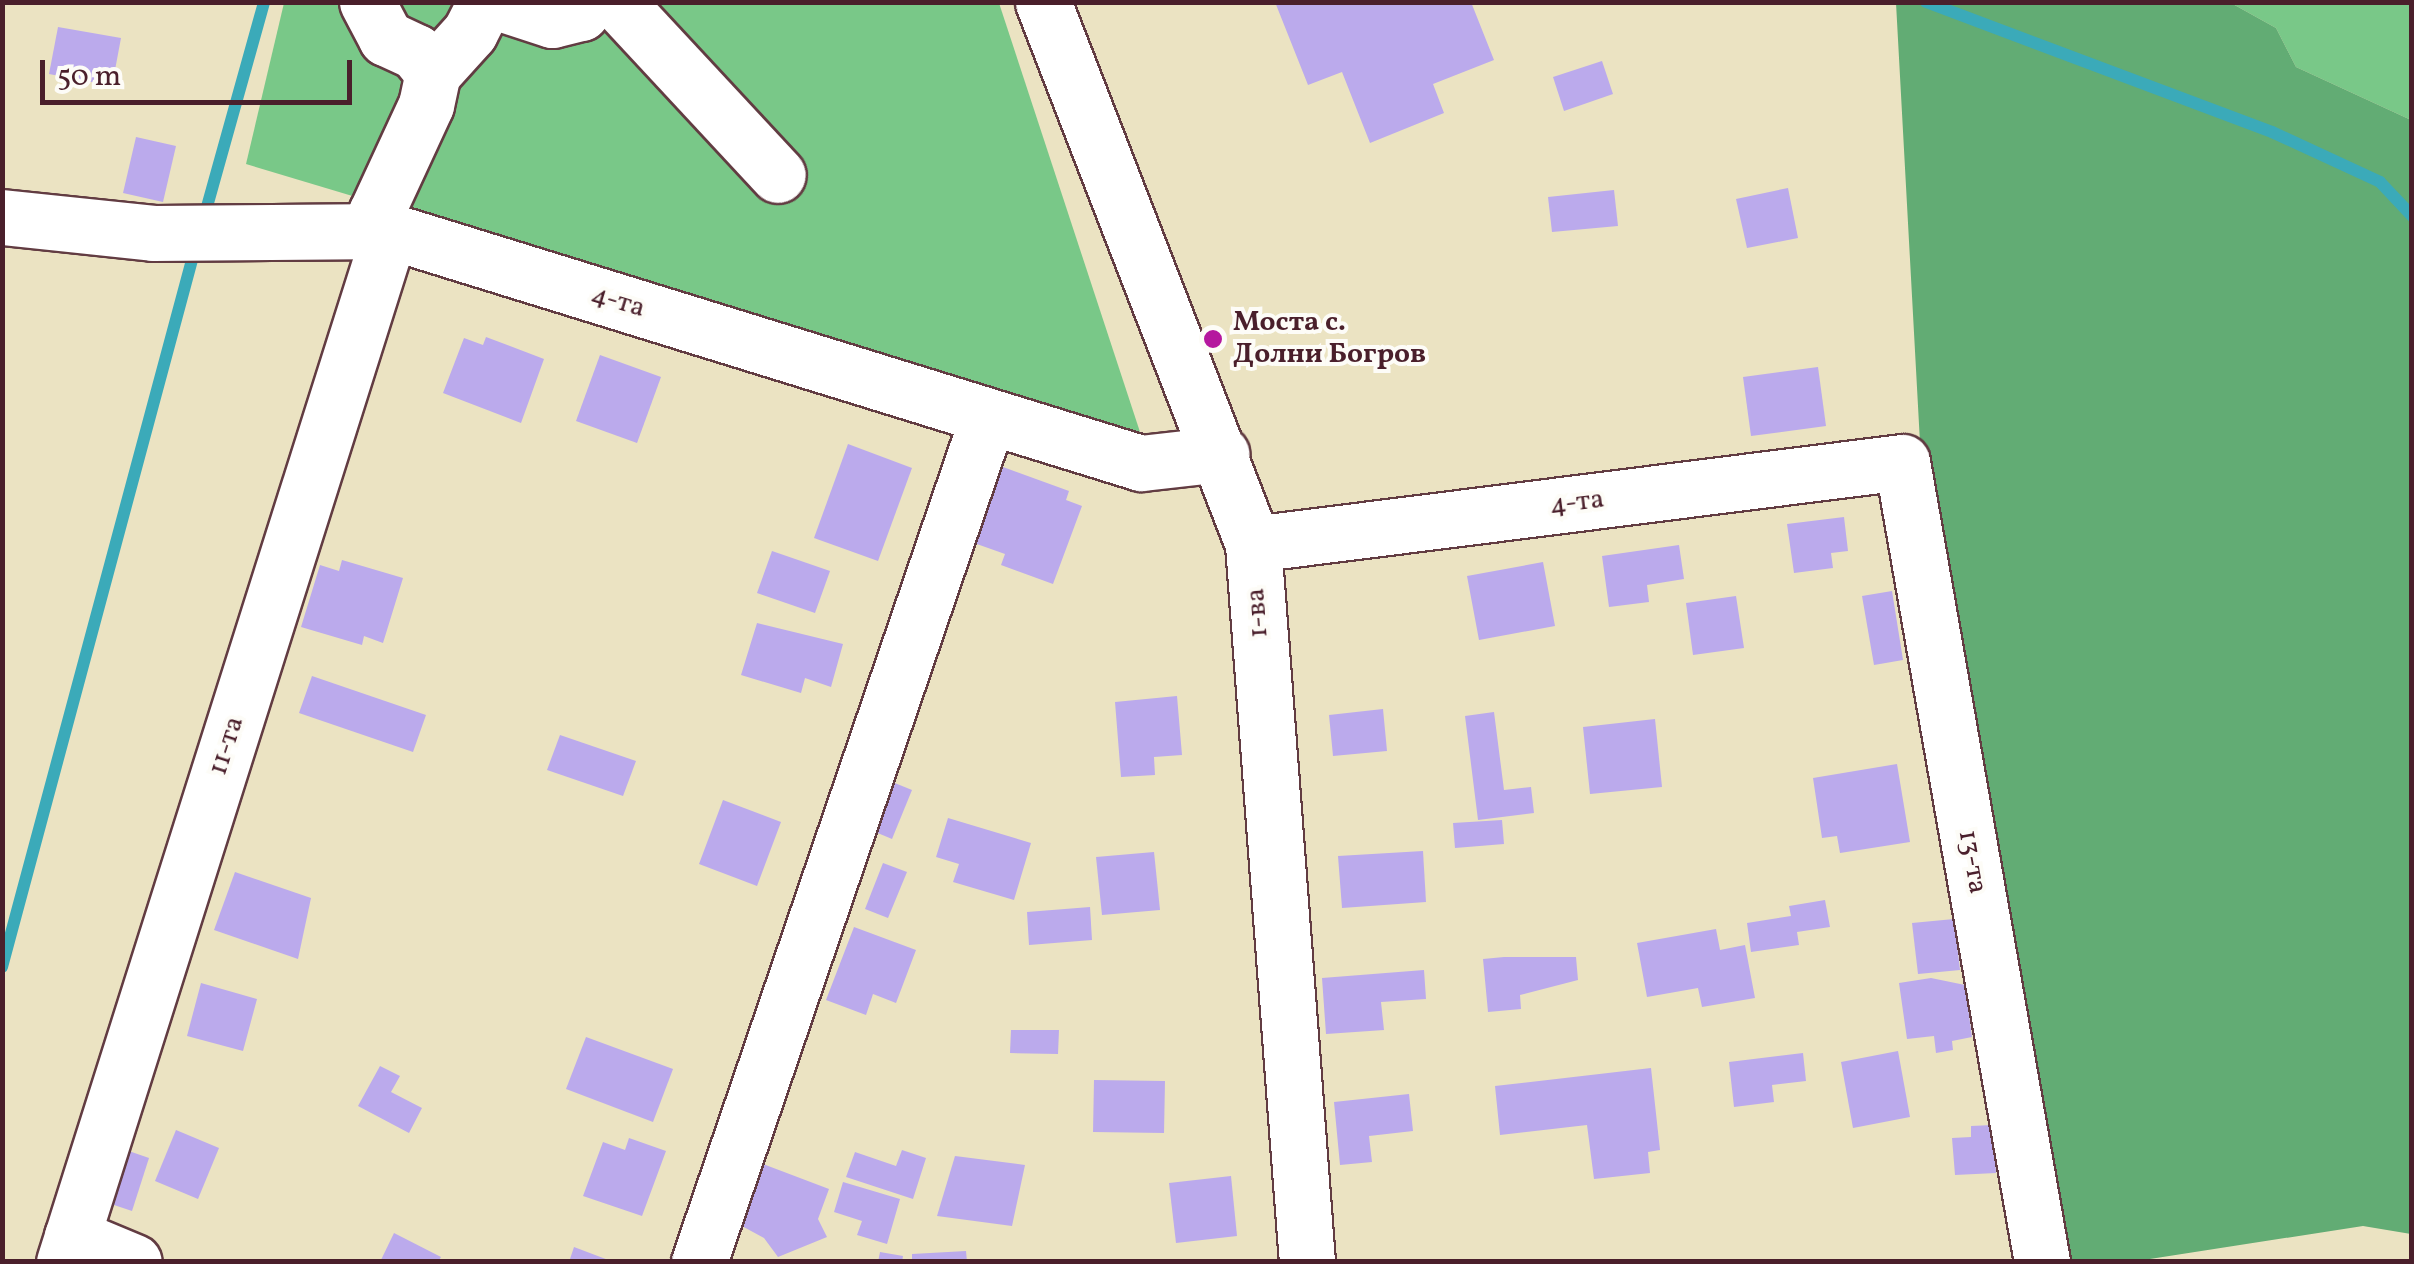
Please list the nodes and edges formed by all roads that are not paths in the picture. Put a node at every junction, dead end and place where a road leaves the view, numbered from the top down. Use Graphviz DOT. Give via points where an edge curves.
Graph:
graph roads {
  1 [pos="366,2"];
  2 [pos="485,2"];
  3 [pos="496,2"];
  4 [pos="590,2"];
  5 [pos="617,2"];
  6 [pos="1042,2"];
  7 [pos="433,72"];
  8 [pos="778,175"];
  9 [pos="2,217"];
  10 [pos="390,231"];
  11 [pos="988,417"];
  12 [pos="1221,454"];
  13 [pos="1902,462"];
  14 [pos="1252,544"];
  15 [pos="68,1249"];
  16 [pos="134,1262"];
  17 [pos="699,1262"];
  18 [pos="1307,1262"];
  19 [pos="2042,1262"];
  1 -- 7 [label="street" via="386,38 416,52"];
  2 -- 7 [label="street" via="470,32"];
  3 -- 4 [label="street" via="552,20 581,13"];
  5 -- 8 [label="street"];
  6 -- 12 [label="street, 1-ва"];
  7 -- 10 [label="street" via="426,104 376,213"];
  9 -- 10 [label="street, 4-та" via="152,233"];
  10 -- 11 [label="street, 4-та"];
  10 -- 15 [label="street, 11-та"];
  11 -- 12 [label="street, 4-та" via="1141,463"];
  11 -- 17 [label="street"];
  12 -- 14 [label="street, 1-ва"];
  13 -- 14 [label="street, 4-та"];
  13 -- 19 [label="street, 13-та"];
  14 -- 18 [label="street, 1-ва"];
  15 -- 16 [label="street"];
}
